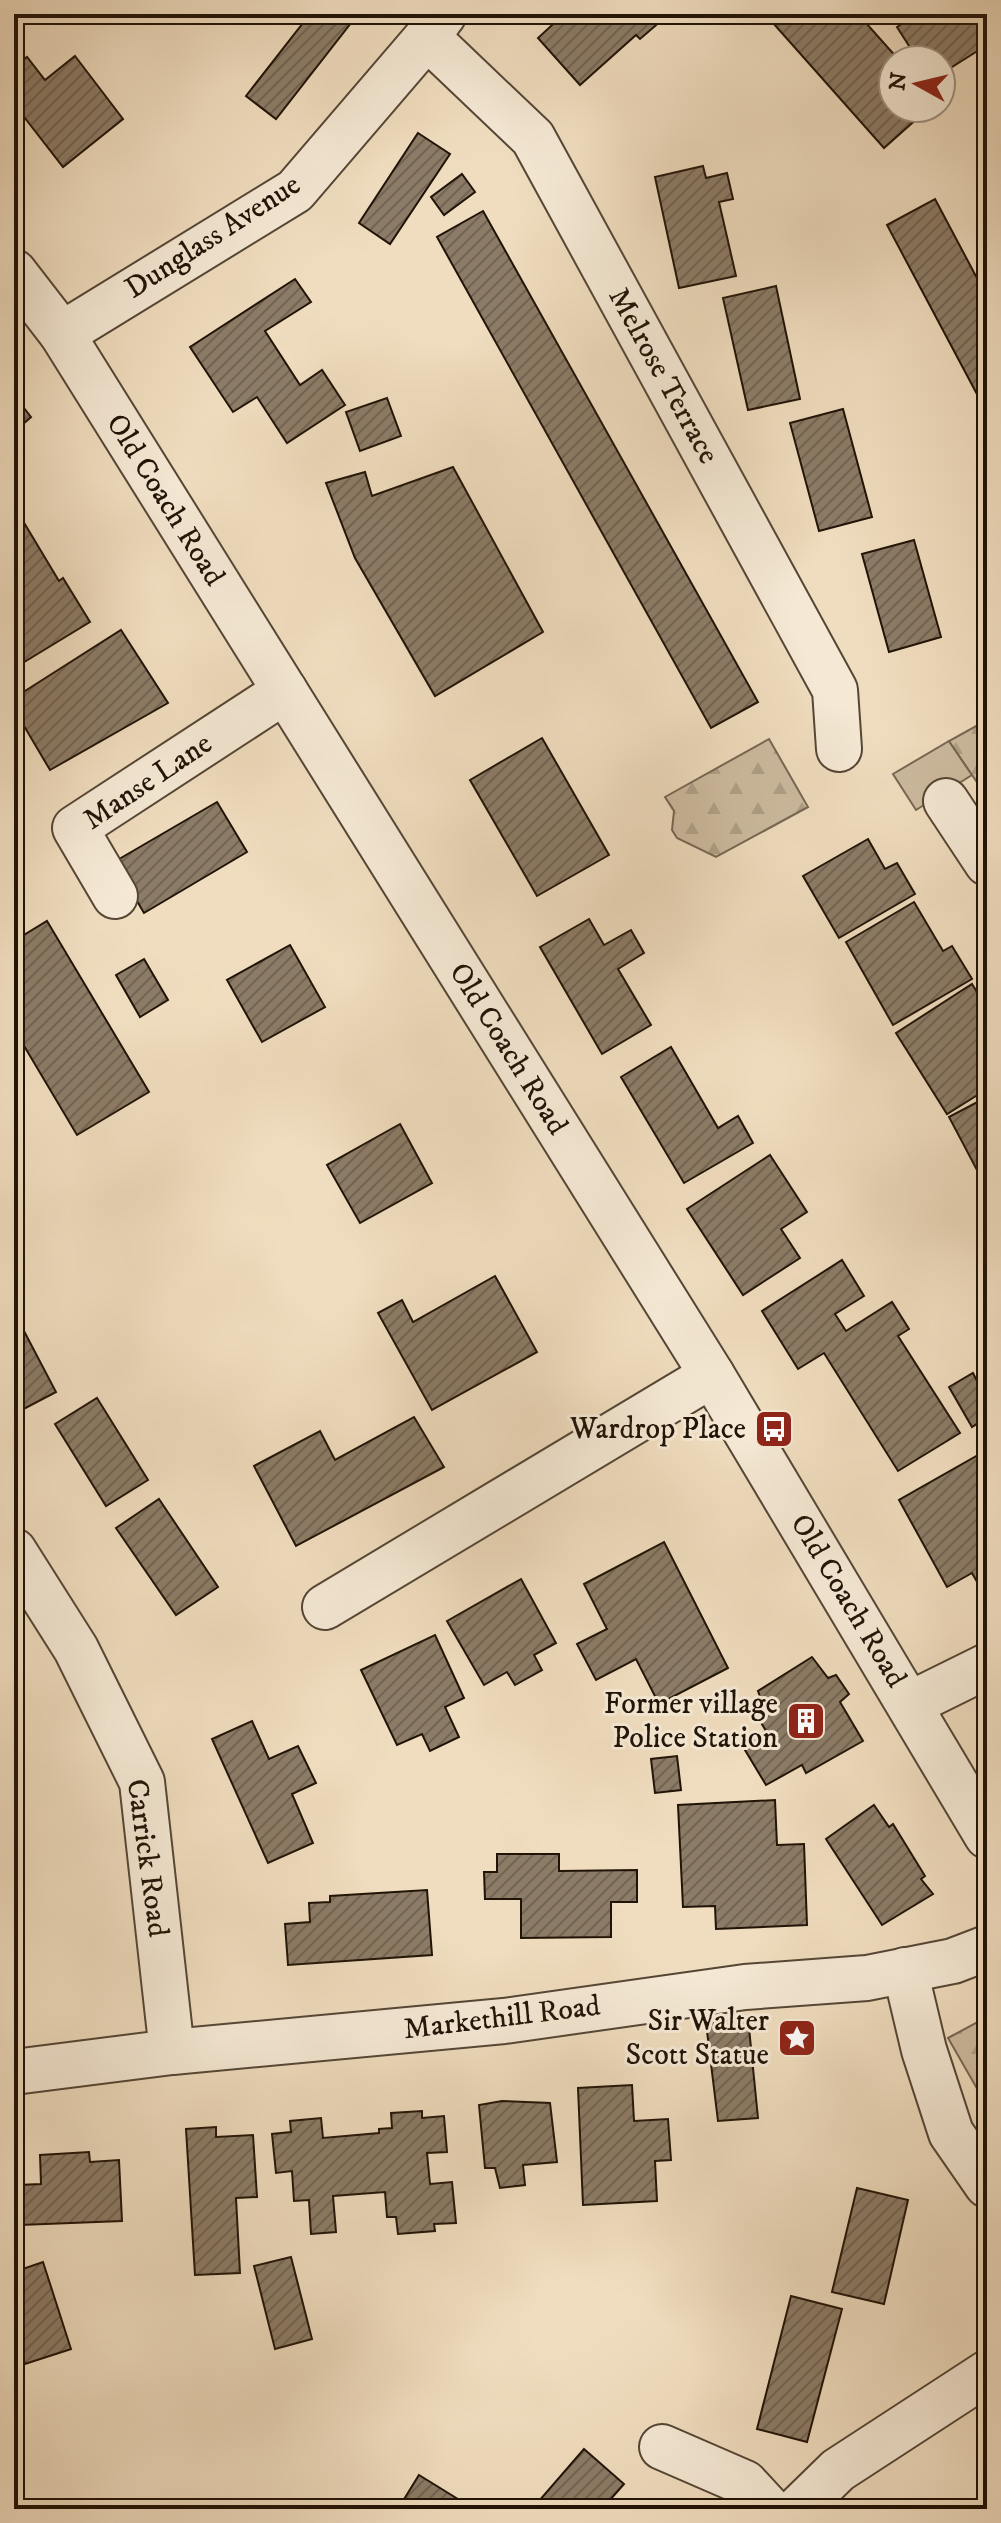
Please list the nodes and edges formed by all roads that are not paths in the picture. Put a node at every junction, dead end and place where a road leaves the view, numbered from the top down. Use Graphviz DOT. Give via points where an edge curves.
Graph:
graph roads {
  1 [pos="436,26"];
  2 [pos="14,272"];
  3 [pos="62,334"];
  4 [pos="285,691"];
  5 [pos="839,749"];
  6 [pos="946,801"];
  7 [pos="987,863"];
  8 [pos="115,896"];
  9 [pos="712,1375"];
  10 [pos="14,1551"];
  11 [pos="325,1607"];
  12 [pos="987,1666"];
  13 [pos="910,1704"];
  14 [pos="987,1836"];
  15 [pos="987,1948"];
  16 [pos="905,1970"];
  17 [pos="172,2052"];
  18 [pos="14,2072"];
  19 [pos="987,2185"];
  20 [pos="987,2373"];
  21 [pos="662,2447"];
  22 [pos="769,2509"];
  23 [pos="798,2509"];
  1 -- 3 [label="street, Dunglass Avenue" via="295,191"];
  1 -- 5 [label="street, Melrose Terrace" via="533,138 835,690"];
  2 -- 3 [label="street, Old Coach Road"];
  3 -- 4 [label="street, Old Coach Road"];
  4 -- 8 [label="street, Manse Lane" via="75,828"];
  4 -- 9 [label="street, Old Coach Road"];
  6 -- 7 [label="street"];
  9 -- 11 [label="street"];
  9 -- 13 [label="street, Old Coach Road"];
  10 -- 17 [label="street, Carrick Road" via="76,1649 142,1782"];
  12 -- 13 [label="street"];
  13 -- 14 [label="street, Old Coach Road"];
  15 -- 16 [label="street, Markethill Road"];
  16 -- 17 [label="street, Markethill Road" via="504,2021"];
  16 -- 19 [label="street" via="951,2133"];
  17 -- 18 [label="street, Markethill Road"];
  20 -- 23 [label="street" via="838,2470"];
  21 -- 22 [label="street" via="745,2483"];
}
